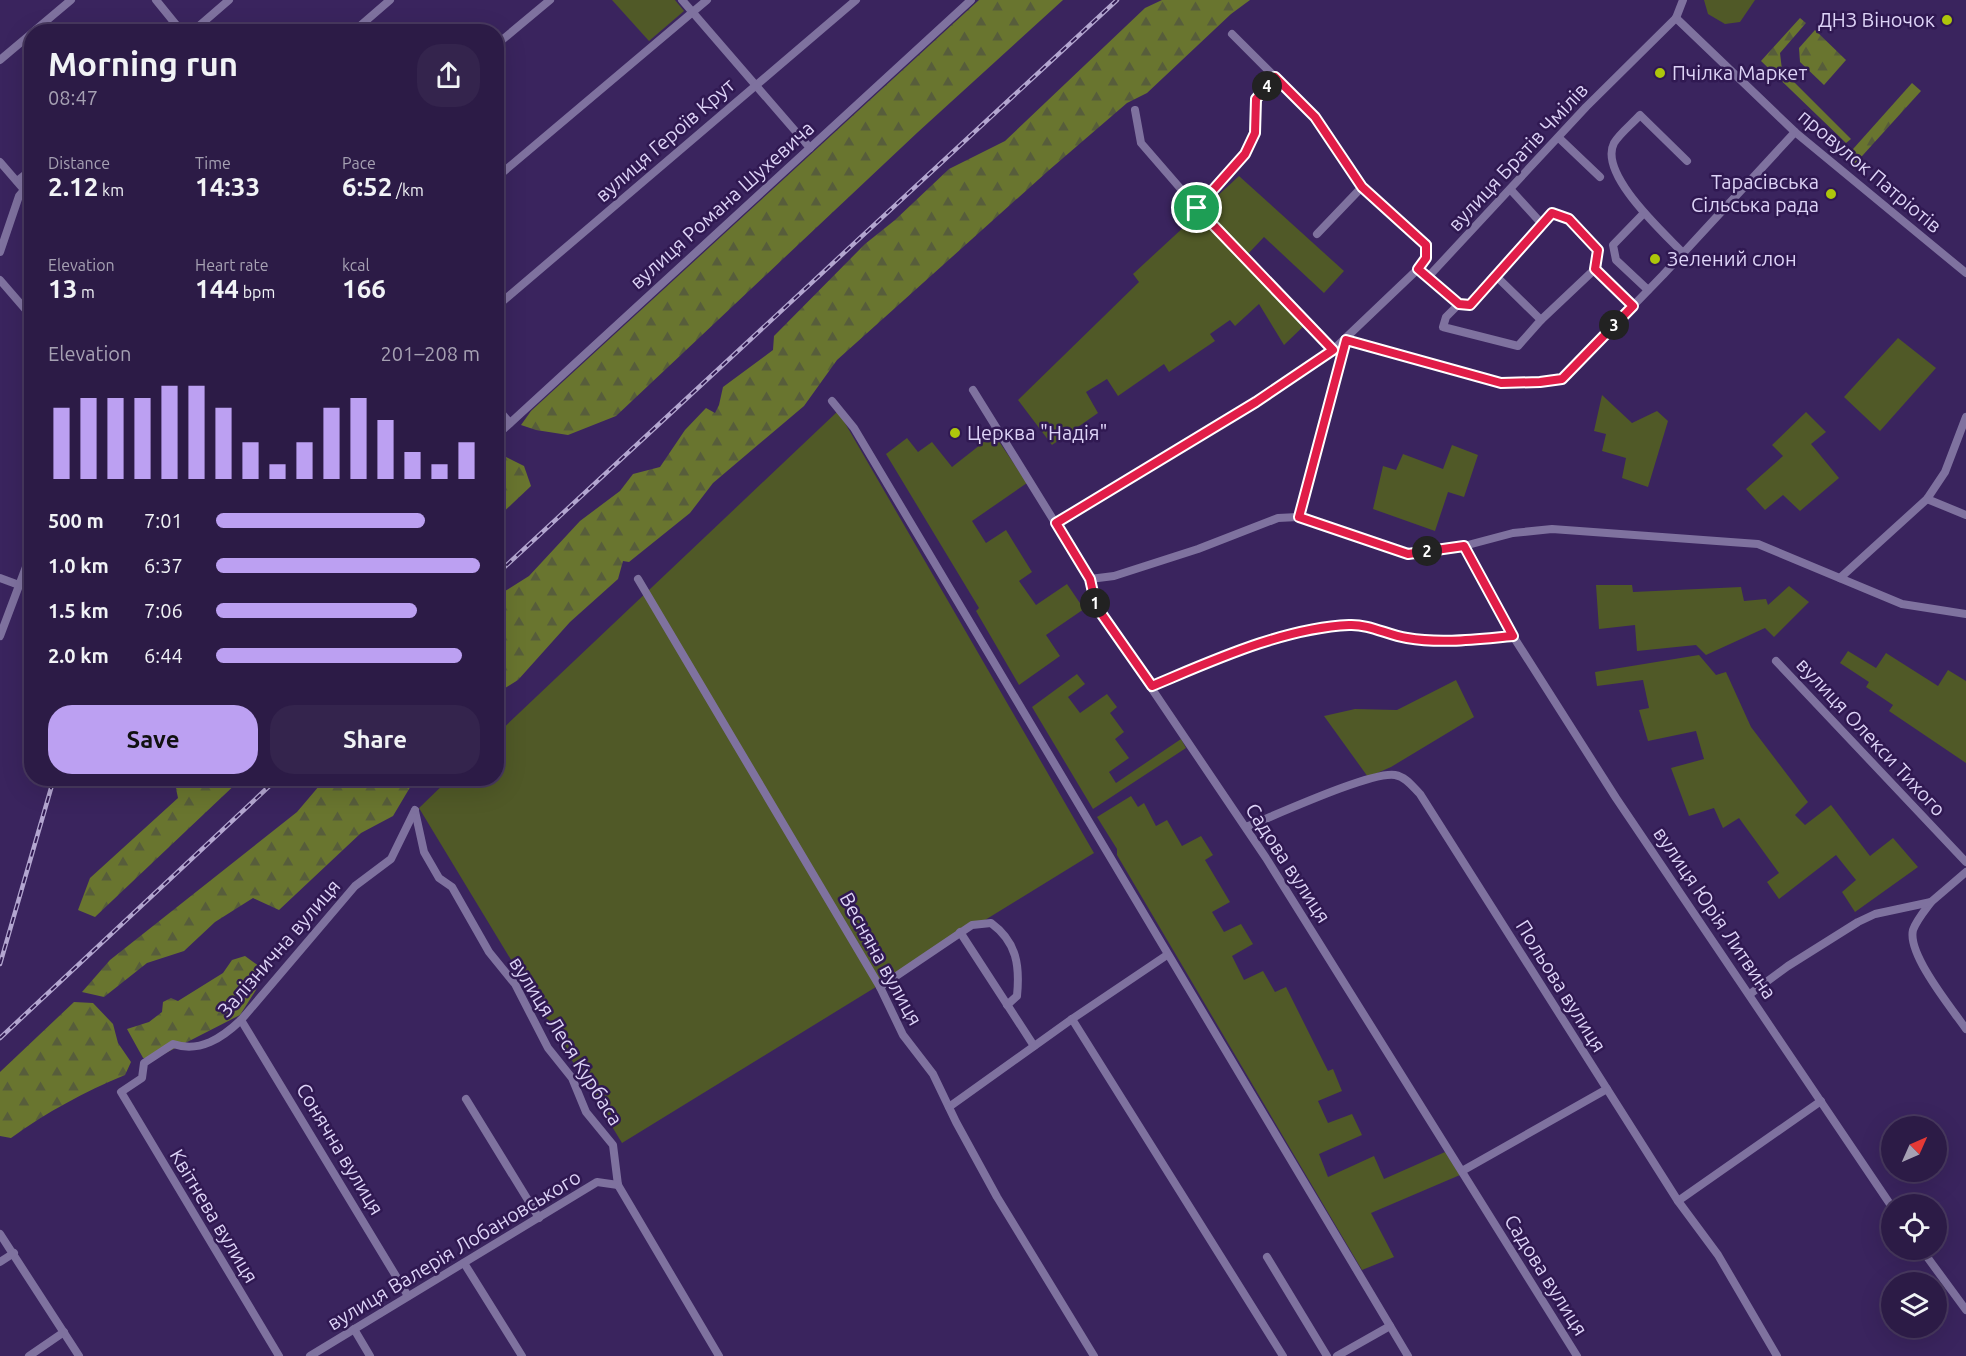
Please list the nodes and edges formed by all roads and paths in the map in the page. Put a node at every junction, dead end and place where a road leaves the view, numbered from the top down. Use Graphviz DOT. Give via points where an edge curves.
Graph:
graph roads {
  1 [pos="71,0"];
  2 [pos="156,0"];
  3 [pos="229,0"];
  4 [pos="390,0"];
  5 [pos="550,0"];
  6 [pos="682,0"];
  7 [pos="707,0"];
  8 [pos="856,0"];
  9 [pos="971,0"];
  10 [pos="1683,0"];
  11 [pos="692,12"];
  12 [pos="1676,18"];
  13 [pos="42,24"];
  14 [pos="176,24"];
  15 [pos="201,24"];
  16 [pos="362,24"];
  17 [pos="1232,34"];
  18 [pos="504,38"];
  19 [pos="24,39"];
  20 [pos="0,60"];
  21 [pos="1275,77"];
  22 [pos="756,84"];
  23 [pos="1135,110"];
  24 [pos="1795,132"];
  25 [pos="1559,138"];
  26 [pos="810,148"];
  27 [pos="1687,161"];
  28 [pos="0,162"];
  29 [pos="504,171"];
  30 [pos="24,175"];
  31 [pos="1600,177"];
  32 [pos="17,181"];
  33 [pos="1362,187"];
  34 [pos="24,190"];
  35 [pos="1511,190"];
  36 [pos="1197,208"];
  37 [pos="1644,213"];
  38 [pos="1541,223"];
  39 [pos="1317,234"];
  40 [pos="0,252"];
  41 [pos="1683,253"];
  42 [pos="1418,269"];
  43 [pos="1595,269"];
  44 [pos="1966,273"];
  45 [pos="1429,276"];
  46 [pos="1497,276"];
  47 [pos="0,280"];
  48 [pos="1648,290"];
  49 [pos="504,300"];
  50 [pos="1459,304"];
  51 [pos="1633,306"];
  52 [pos="24,308"];
  53 [pos="1541,320"];
  54 [pos="1346,340"];
  55 [pos="1333,350"];
  56 [pos="973,390"];
  57 [pos="832,401"];
  58 [pos="504,416"];
  59 [pos="1966,417"];
  60 [pos="510,423"];
  61 [pos="504,429"];
  62 [pos="1928,499"];
  63 [pos="1966,515"];
  64 [pos="1299,517"];
  65 [pos="1056,523"];
  66 [pos="1464,546"];
  67 [pos="24,574"];
  68 [pos="0,578"];
  69 [pos="1840,578"];
  70 [pos="638,579"];
  71 [pos="1090,579"];
  72 [pos="20,585"];
  73 [pos="1966,614"];
  74 [pos="0,636"];
  75 [pos="1513,636"];
  76 [pos="1776,660"];
  77 [pos="1152,686"];
  78 [pos="415,810"];
  79 [pos="1246,827"];
  80 [pos="1966,862"];
  81 [pos="1966,872"];
  82 [pos="1931,902"];
  83 [pos="960,932"];
  84 [pos="1167,955"];
  85 [pos="880,987"];
  86 [pos="1750,994"];
  87 [pos="1007,1005"];
  88 [pos="1072,1019"];
  89 [pos="241,1020"];
  90 [pos="1966,1029"];
  91 [pos="1034,1046"];
  92 [pos="1607,1089"];
  93 [pos="122,1092"];
  94 [pos="466,1099"];
  95 [pos="1821,1101"];
  96 [pos="949,1107"];
  97 [pos="1462,1170"];
  98 [pos="618,1185"];
  99 [pos="1883,1194"];
  100 [pos="1678,1201"];
  101 [pos="539,1218"];
  102 [pos="0,1234"];
  103 [pos="14,1253"];
  104 [pos="1267,1257"];
  105 [pos="1929,1260"];
  106 [pos="0,1262"];
  107 [pos="464,1263"];
  108 [pos="408,1296"];
  109 [pos="1966,1310"];
  110 [pos="1390,1326"];
  111 [pos="354,1329"];
  112 [pos="64,1332"];
  113 [pos="29,1356"];
  114 [pos="79,1356"];
  115 [pos="279,1356"];
  116 [pos="310,1356"];
  117 [pos="370,1356"];
  118 [pos="522,1356"];
  119 [pos="719,1356"];
  120 [pos="1094,1356"];
  121 [pos="1283,1356"];
  122 [pos="1327,1356"];
  123 [pos="1337,1356"];
  124 [pos="1408,1356"];
  125 [pos="1577,1356"];
  126 [pos="1777,1356"];
  1 -- 13 [label="street"];
  2 -- 14 [label="street"];
  3 -- 15 [label="street"];
  4 -- 16 [label="street"];
  5 -- 18 [label="street"];
  6 -- 11 [label="street"];
  7 -- 11 [label="street"];
  8 -- 22 [label="street, вулиця Героїв Крут"];
  9 -- 26 [label="street, вулиця Романа Шухевича"];
  10 -- 12 [label="street"];
  11 -- 22 [label="street"];
  11 -- 29 [label="street"];
  12 -- 24 [label="street, провулок Патріотів"];
  12 -- 25 [label="street, вулиця Братів Чмілів"];
  17 -- 21 [label="street"];
  19 -- 20 [label="street"];
  21 -- 33 [label="street" via="1315,117"];
  21 -- 36 [label="street" via="1256,99 1255,133 1245,154"];
  22 -- 26 [label="street"];
  22 -- 49 [label="street, вулиця Героїв Крут"];
  23 -- 36 [label="street" via="1141,143"];
  24 -- 41 [label="street"];
  24 -- 44 [label="street, провулок Патріотів"];
  25 -- 31 [label="street"];
  25 -- 35 [label="street, вулиця Братів Чмілів"];
  26 -- 60 [label="street, вулиця Романа Шухевича"];
  27 -- 37 [label="street" via="1640,116 1614,142 1611,154 1622,185"];
  28 -- 32 [label="street"];
  30 -- 32 [label="street"];
  32 -- 34 [label="street"];
  33 -- 39 [label="street"];
  33 -- 42 [label="street" via="1426,245 1426,258"];
  34 -- 40 [label="street"];
  35 -- 38 [label="street"];
  35 -- 45 [label="street, вулиця Братів Чмілів"];
  36 -- 55 [label="street"];
  37 -- 41 [label="street"];
  37 -- 48 [label="street" via="1613,245 1616,260"];
  38 -- 43 [label="street" via="1552,213 1569,219 1598,250"];
  38 -- 46 [label="street"];
  41 -- 48 [label="street"];
  42 -- 45 [label="street"];
  42 -- 54 [label="street"];
  43 -- 51 [label="street"];
  43 -- 53 [label="street"];
  45 -- 50 [label="street"];
  46 -- 50 [label="street" via="1470,305"];
  46 -- 53 [label="street"];
  47 -- 52 [label="street"];
  48 -- 51 [label="street"];
  50 -- 53 [label="street" via="1446,317 1443,327 1518,346"];
  51 -- 54 [label="street" via="1562,379 1540,382 1501,383"];
  54 -- 55 [label="street"];
  54 -- 64 [label="street"];
  55 -- 65 [label="street" via="1256,402"];
  56 -- 65 [label="street, Садова вулиця"];
  57 -- 84 [label="street" via="854,428"];
  58 -- 60 [label="street"];
  59 -- 62 [label="street" via="1945,472"];
  60 -- 61 [label="street, вулиця Романа Шухевича"];
  62 -- 63 [label="street"];
  62 -- 69 [label="street"];
  64 -- 66 [label="street" via="1408,554"];
  64 -- 71 [label="street" via="1278,518 1198,549 1114,576"];
  65 -- 71 [label="street, Садова вулиця"];
  66 -- 69 [label="street" via="1513,533 1552,529 1758,544"];
  66 -- 75 [label="street, вулиця Юрія Литвина"];
  67 -- 72 [label="street"];
  68 -- 72 [label="street"];
  69 -- 73 [label="street" via="1902,604"];
  70 -- 85 [label="street, Весняна вулиця"];
  71 -- 77 [label="street, Садова вулиця" via="1096,606"];
  72 -- 74 [label="street"];
  75 -- 77 [label="street" via="1462,640 1407,638 1349,625 1265,642"];
  75 -- 86 [label="street, вулиця Юрія Литвина" via="1616,798"];
  76 -- 80 [label="street, вулиця Олекси Тихого"];
  77 -- 79 [label="street, Садова вулиця"];
  78 -- 89 [label="street, Залізнична вулиця" via="391,859 355,886"];
  78 -- 98 [label="street, вулиця Леся Курбаса" via="424,852 439,878 452,887 489,952 514,984 549,1048 572,1078 586,1112 612,1145"];
  79 -- 92 [label="street, Польова вулиця" via="1361,781 1392,774 1406,778 1420,794"];
  79 -- 97 [label="street, Садова вулиця"];
  81 -- 82 [label="street"];
  82 -- 86 [label="street" via="1875,914 1858,922"];
  82 -- 90 [label="street" via="1913,930 1913,942 1918,957"];
  83 -- 85 [label="street"];
  83 -- 87 [label="street"];
  83 -- 87 [label="street" via="972,925 991,923 1005,933 1019,968 1017,996"];
  84 -- 88 [label="street"];
  84 -- 110 [label="street"];
  85 -- 96 [label="street, Весняна вулиця" via="903,1035 933,1074"];
  86 -- 95 [label="street, вулиця Юрія Литвина"];
  87 -- 91 [label="street"];
  88 -- 91 [label="street"];
  88 -- 121 [label="street"];
  89 -- 93 [label="street, Залізнична вулиця" via="226,1034 202,1046 186,1048 173,1044 144,1063 142,1078"];
  89 -- 108 [label="street, Сонячна вулиця"];
  91 -- 96 [label="street"];
  92 -- 97 [label="street"];
  92 -- 100 [label="street, Польова вулиця"];
  93 -- 115 [label="street, Квітнева вулиця"];
  94 -- 101 [label="street"];
  95 -- 99 [label="street, вулиця Юрія Литвина"];
  95 -- 100 [label="street"];
  96 -- 120 [label="street, Весняна вулиця"];
  97 -- 125 [label="street, Садова вулиця"];
  98 -- 101 [label="street, вулиця Валерія Лобановського" via="597,1182"];
  98 -- 119 [label="street, вулиця Леся Курбаса"];
  100 -- 126 [label="street, Польова вулиця" via="1718,1256"];
  101 -- 107 [label="street, вулиця Валерія Лобановського"];
  102 -- 103 [label="street"];
  103 -- 106 [label="street"];
  103 -- 112 [label="street"];
  104 -- 122 [label="street"];
  105 -- 109 [label="street"];
  107 -- 108 [label="street, вулиця Валерія Лобановського"];
  107 -- 118 [label="street"];
  108 -- 111 [label="street, вулиця Валерія Лобановського"];
  110 -- 123 [label="street"];
  110 -- 124 [label="street"];
  111 -- 116 [label="street, вулиця Валерія Лобановського"];
  111 -- 117 [label="street"];
  112 -- 113 [label="street"];
  112 -- 114 [label="street"];
}
